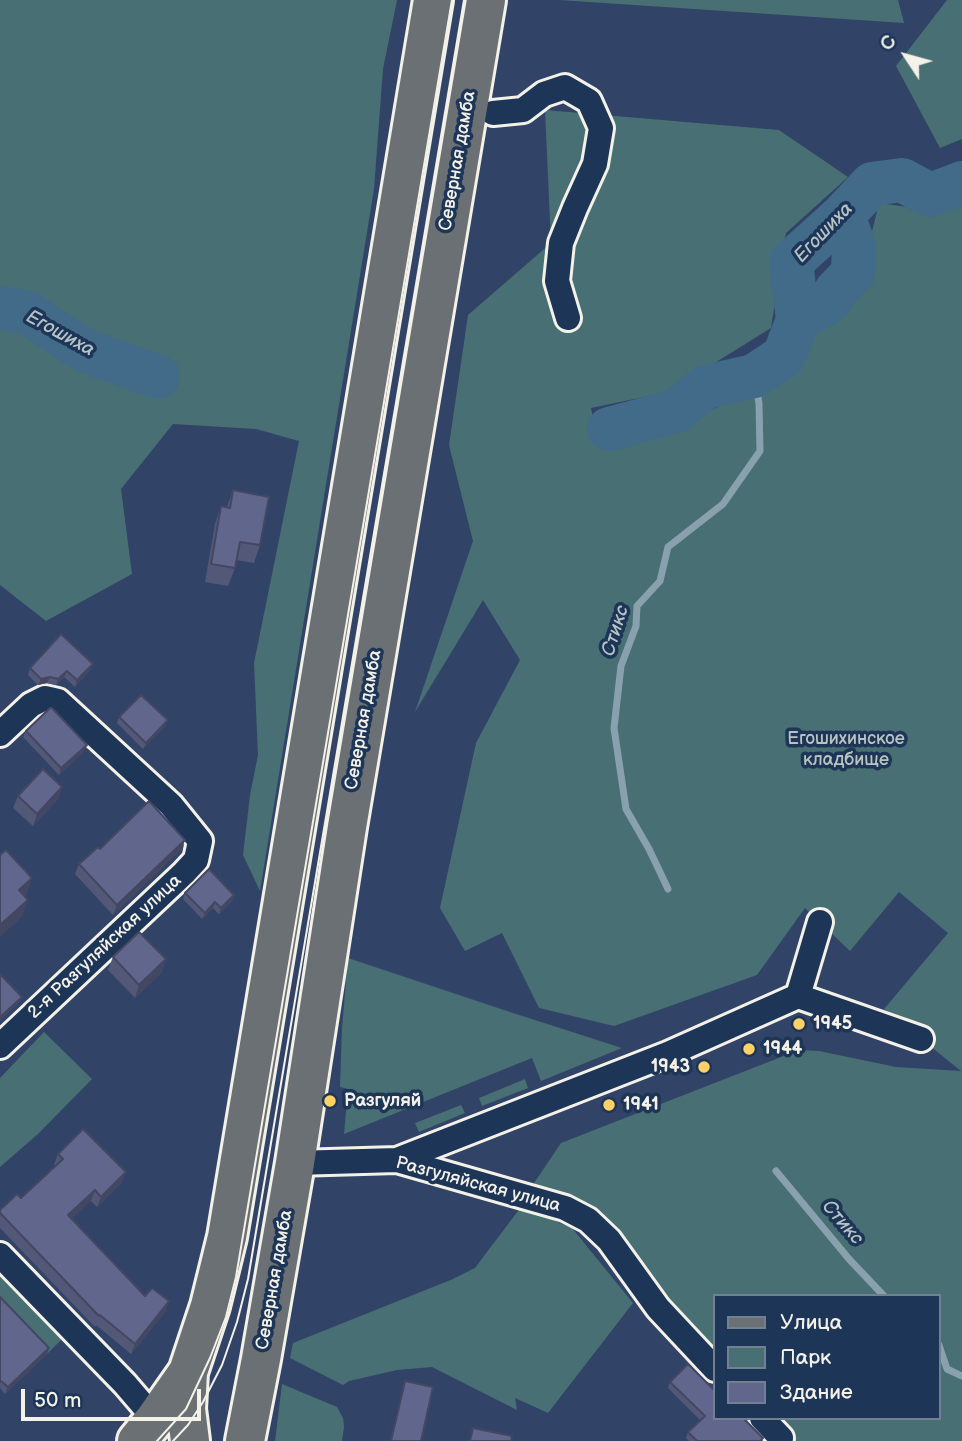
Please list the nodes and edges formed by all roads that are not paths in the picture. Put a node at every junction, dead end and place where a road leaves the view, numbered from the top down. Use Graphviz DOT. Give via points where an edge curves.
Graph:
graph roads {
  1 [pos="433,0"];
  2 [pos="486,0"];
  3 [pos="493,113"];
  4 [pos="568,317"];
  5 [pos="0,734"];
  6 [pos="820,922"];
  7 [pos="798,996"];
  8 [pos="921,1039"];
  9 [pos="0,1046"];
  10 [pos="397,1160"];
  11 [pos="295,1163"];
  12 [pos="0,1255"];
  13 [pos="713,1367"];
  14 [pos="188,1372"];
  15 [pos="764,1420"];
  16 [pos="146,1430"];
  17 [pos="780,1438"];
  18 [pos="190,1441"];
  19 [pos="245,1441"];
  1 -- 14 [label="main road" via="227,1237"];
  2 -- 11 [label="main road, Северная дамба"];
  3 -- 4 [label="street" via="523,110 544,94 565,87 589,101 601,128 595,164 561,243 557,281"];
  5 -- 9 [label="street, 2-я Разгуляйская улица" via="31,705 45,698 58,701 171,805 200,841 196,860 184,873"];
  6 -- 7 [label="street"];
  7 -- 8 [label="street"];
  7 -- 10 [label="street" via="668,1054"];
  10 -- 11 [label="street, Разгуляйская улица"];
  10 -- 13 [label="street, Разгуляйская улица" via="565,1208 588,1220 609,1240 658,1308"];
  11 -- 19 [label="main road, Северная дамба"];
  12 -- 16 [label="street" via="125,1384"];
  14 -- 16 [label="main road"];
  14 -- 18 [label="main road"];
  15 -- 17 [label="street"];
}
